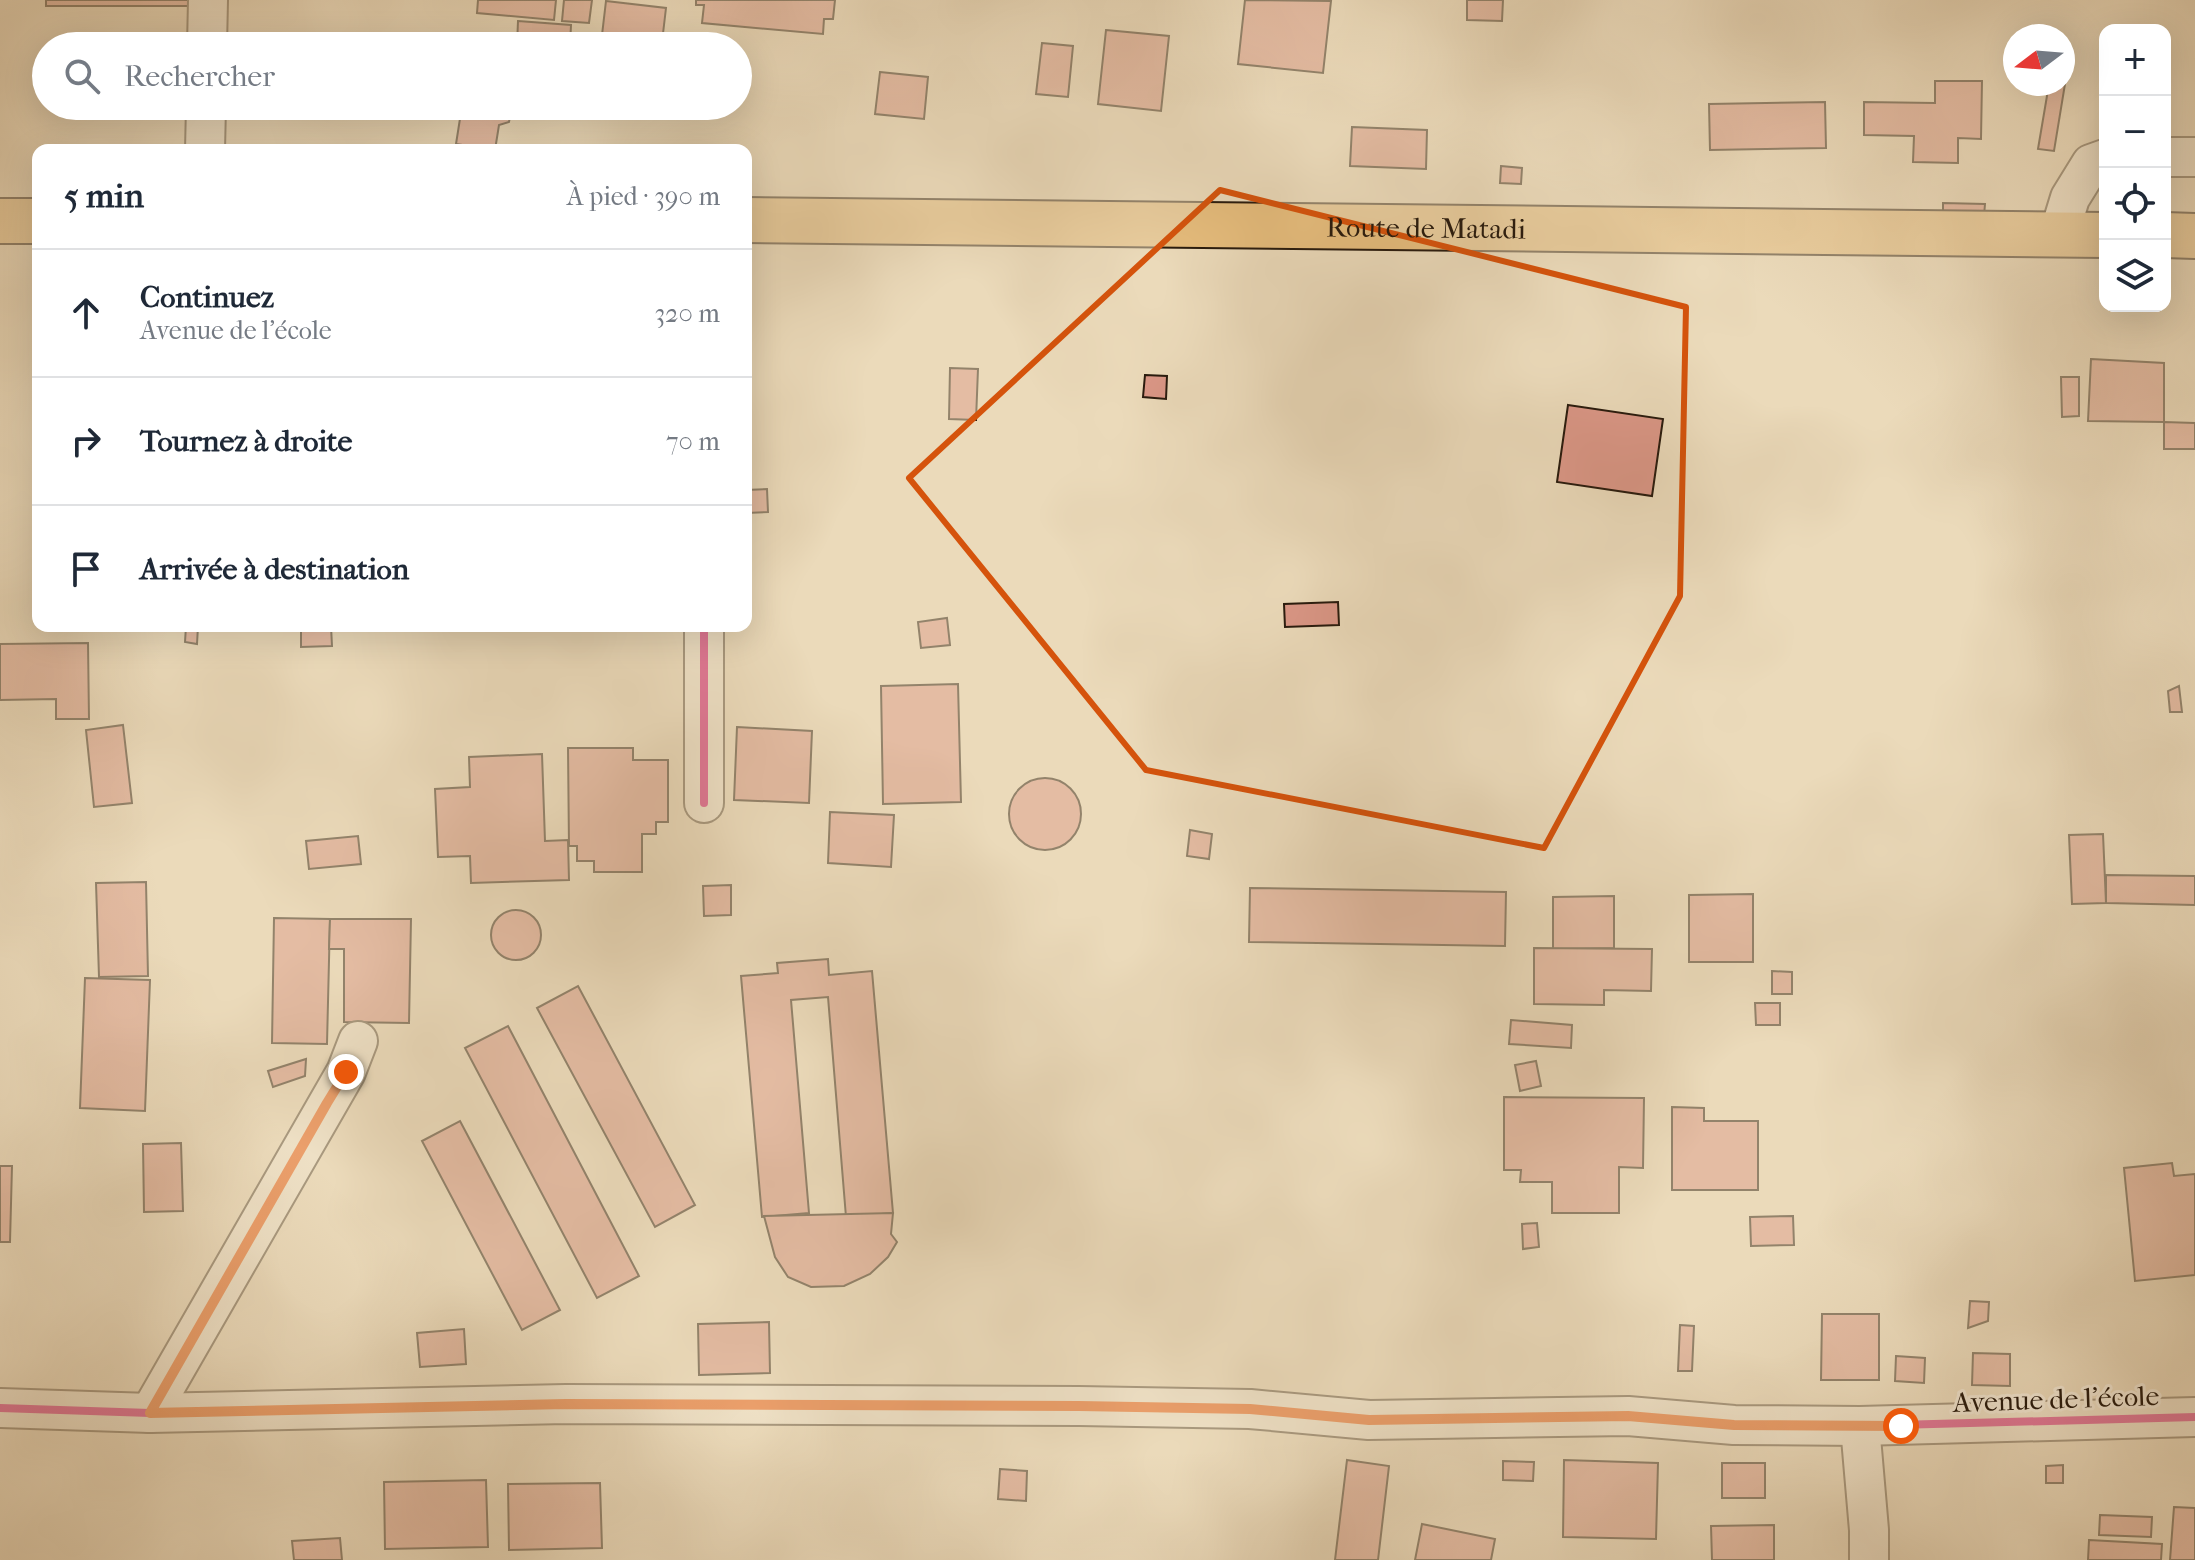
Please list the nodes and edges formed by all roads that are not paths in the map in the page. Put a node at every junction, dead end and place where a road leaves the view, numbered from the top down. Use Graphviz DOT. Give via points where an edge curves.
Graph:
graph roads {
  1 [pos="208,0"];
  2 [pos="207,32"];
  3 [pos="206,120"];
  4 [pos="205,144"];
  5 [pos="2171,157"];
  6 [pos="2195,157"];
  7 [pos="2099,161"];
  8 [pos="752,220"];
  9 [pos="0,221"];
  10 [pos="32,221"];
  11 [pos="2059,234"];
  12 [pos="2099,235"];
  13 [pos="2171,235"];
  14 [pos="2195,236"];
  15 [pos="704,632"];
  16 [pos="704,803"];
  17 [pos="358,1041"];
  18 [pos="0,1408"];
  19 [pos="150,1413"];
  20 [pos="2195,1417"];
  21 [pos="1860,1426"];
  22 [pos="1869,1560"];
  1 -- 2 [label="street"];
  3 -- 4 [label="street"];
  5 -- 6 [label="street"];
  7 -- 11 [label="street" via="2091,164 2070,198"];
  8 -- 11 [label="highway, Route de Matadi"];
  9 -- 10 [label="highway"];
  11 -- 12 [label="highway, Route de Matadi"];
  13 -- 14 [label="highway"];
  15 -- 16 [label="street"];
  17 -- 19 [label="street" via="346,1072"];
  18 -- 19 [label="street, Avenue de l'école"];
  19 -- 21 [label="street, Avenue de l'école" via="566,1404 1063,1406 1250,1409 1369,1420 1628,1416 1734,1425"];
  20 -- 21 [label="street, Avenue de l'école"];
  21 -- 22 [label="street"];
}
